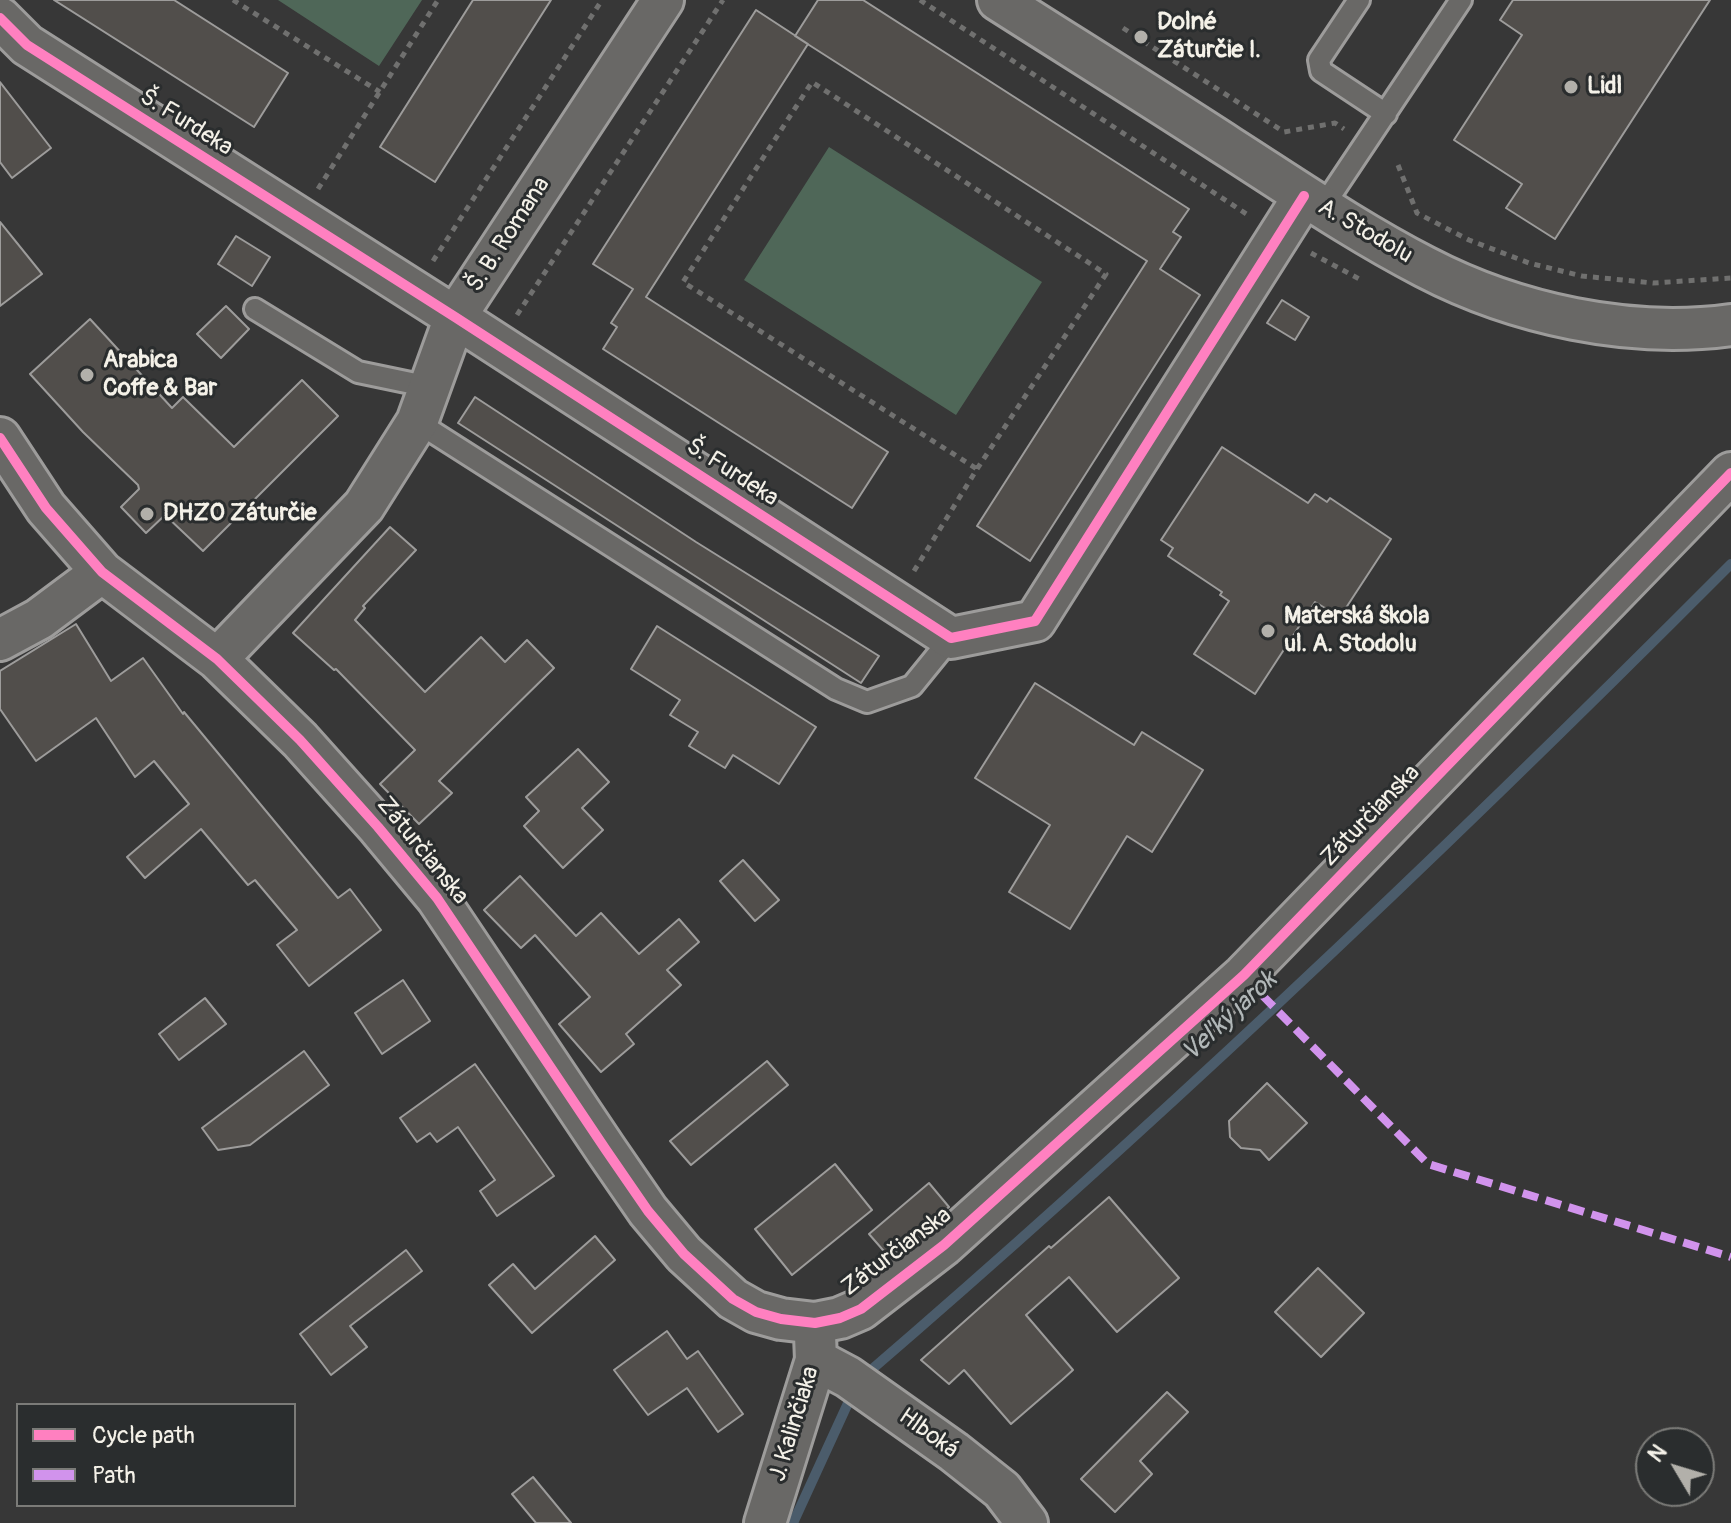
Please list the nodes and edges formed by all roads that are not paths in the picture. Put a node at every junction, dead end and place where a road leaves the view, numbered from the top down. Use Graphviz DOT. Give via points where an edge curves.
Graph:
graph roads {
  1 [pos="663,0"];
  2 [pos="998,0"];
  3 [pos="1359,0"];
  4 [pos="1461,0"];
  5 [pos="0,18"];
  6 [pos="1386,114"];
  7 [pos="1313,202"];
  8 [pos="255,309"];
  9 [pos="455,317"];
  10 [pos="1731,325"];
  11 [pos="424,405"];
  12 [pos="0,438"];
  13 [pos="1731,473"];
  14 [pos="102,572"];
  15 [pos="951,638"];
  16 [pos="0,640"];
  17 [pos="217,659"];
  18 [pos="836,1363"];
  19 [pos="765,1523"];
  20 [pos="1027,1523"];
  1 -- 9 [label="street, Š. B. Romana"];
  2 -- 7 [label="street, A. Stodolu"];
  3 -- 6 [label="lane" via="1319,60 1321,71"];
  4 -- 6 [label="lane"];
  5 -- 9 [label="street, Š. Furdeka" via="27,45"];
  6 -- 7 [label="lane"];
  7 -- 10 [label="street, A. Stodolu" via="1427,268 1552,313 1668,328"];
  7 -- 15 [label="street" via="1278,234 1035,621"];
  8 -- 11 [label="lane"];
  9 -- 11 [label="street, Š. B. Romana"];
  9 -- 15 [label="street, Š. Furdeka"];
  11 -- 15 [label="lane" via="836,689 867,702 912,686"];
  11 -- 17 [label="street, Š. B. Romana" via="364,506"];
  12 -- 14 [label="street, Záturčianska" via="46,508"];
  13 -- 18 [label="street, Záturčianska" via="1244,975 944,1245 861,1309 840,1318"];
  14 -- 16 [label="street" via="39,619"];
  14 -- 17 [label="street, Záturčianska"];
  17 -- 18 [label="street, Záturčianska" via="342,785 437,898 614,1162 684,1254 733,1299 781,1319"];
  18 -- 19 [label="street, J. Kalinčiaka"];
  18 -- 20 [label="street, Hlboká" via="1002,1490"];
}
